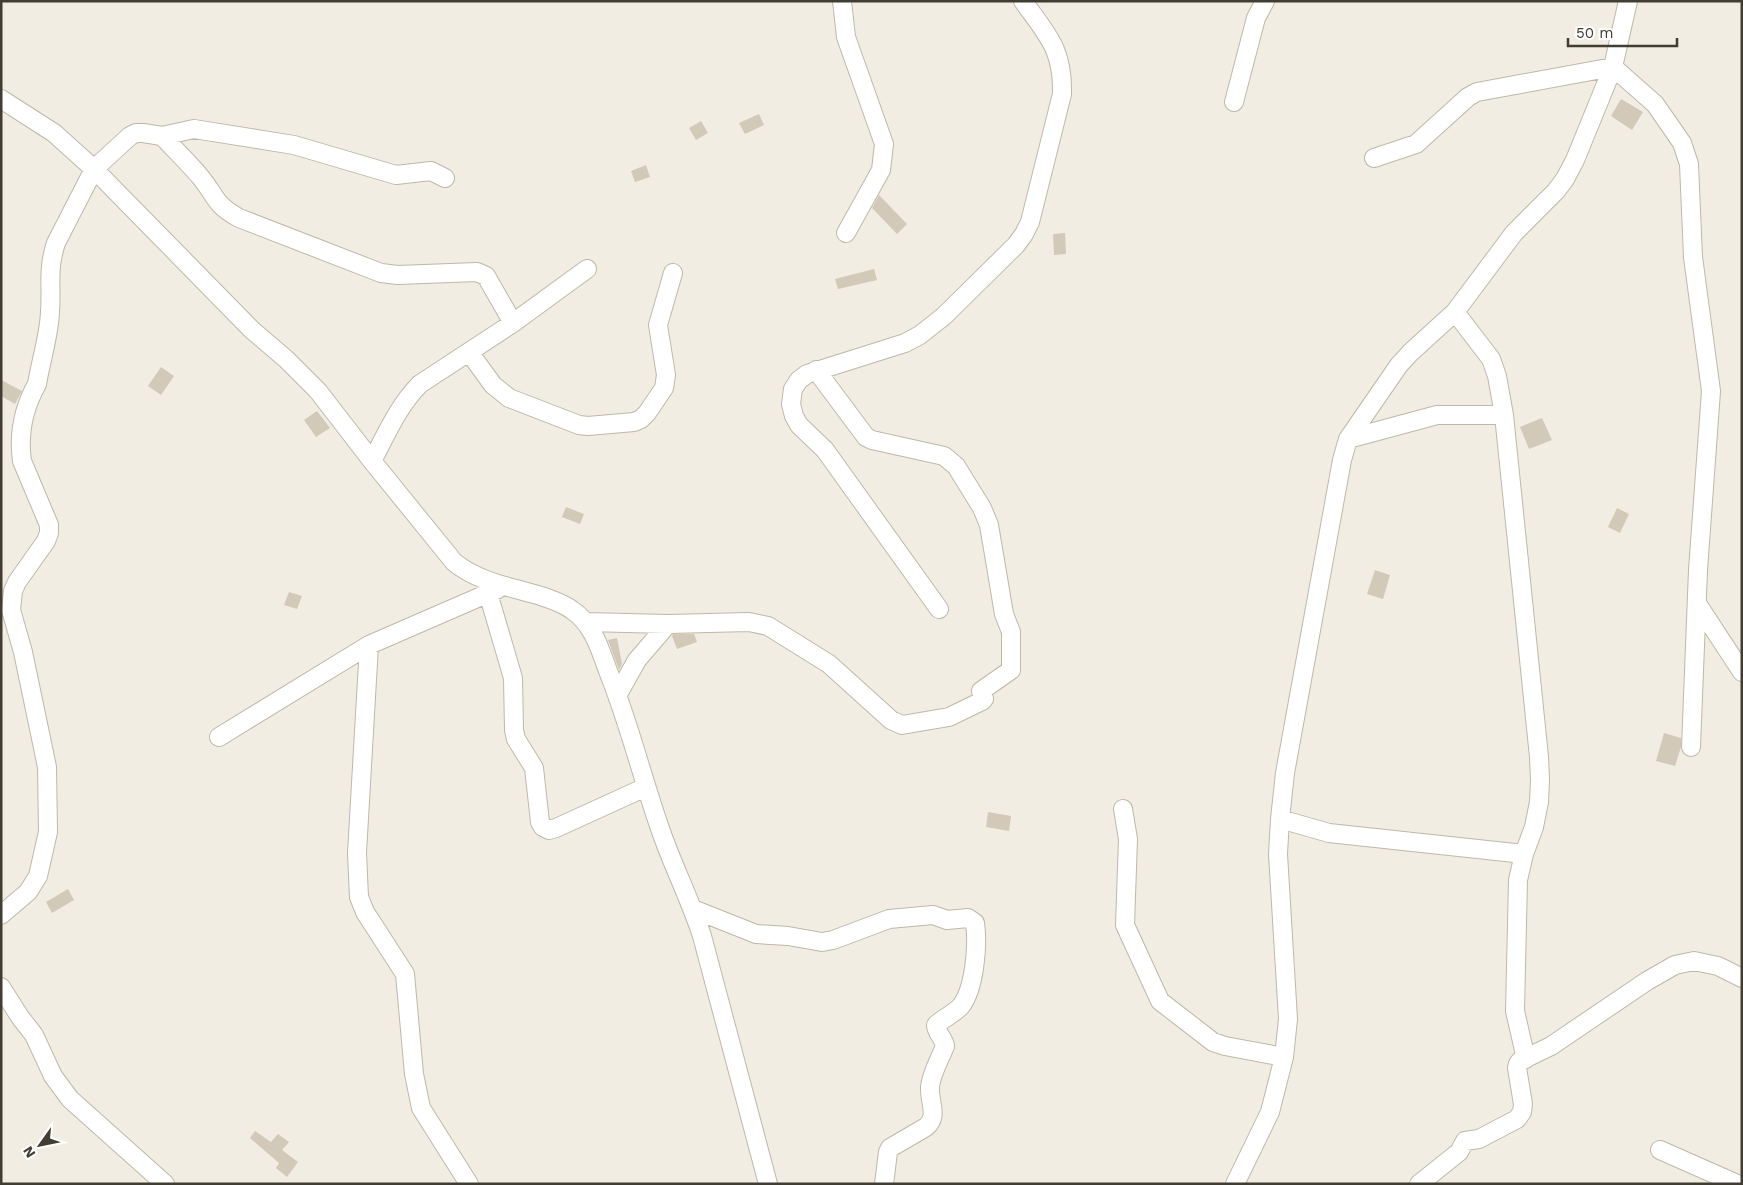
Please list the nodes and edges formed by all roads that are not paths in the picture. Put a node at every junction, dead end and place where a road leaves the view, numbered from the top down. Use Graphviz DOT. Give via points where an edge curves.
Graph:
graph roads {
  1 [pos="842,1"];
  2 [pos="1024,1"];
  3 [pos="1265,1"];
  4 [pos="1628,1"];
  5 [pos="1613,67"];
  6 [pos="1,100"];
  7 [pos="1234,102"];
  8 [pos="162,136"];
  9 [pos="1374,158"];
  10 [pos="94,168"];
  11 [pos="445,178"];
  12 [pos="846,233"];
  13 [pos="587,269"];
  14 [pos="673,273"];
  15 [pos="1455,312"];
  16 [pos="512,323"];
  17 [pos="469,352"];
  18 [pos="816,370"];
  19 [pos="1504,415"];
  20 [pos="1348,439"];
  21 [pos="372,461"];
  22 [pos="505,585"];
  23 [pos="488,593"];
  24 [pos="1698,605"];
  25 [pos="939,609"];
  26 [pos="586,622"];
  27 [pos="668,624"];
  28 [pos="369,645"];
  29 [pos="1742,672"];
  30 [pos="618,694"];
  31 [pos="219,737"];
  32 [pos="1691,747"];
  33 [pos="646,787"];
  34 [pos="1123,809"];
  35 [pos="1280,819"];
  36 [pos="1524,854"];
  37 [pos="693,909"];
  38 [pos="1,915"];
  39 [pos="1742,978"];
  40 [pos="1,987"];
  41 [pos="1284,1057"];
  42 [pos="1526,1059"];
  43 [pos="1660,1150"];
  44 [pos="164,1184"];
  45 [pos="470,1184"];
  46 [pos="768,1184"];
  47 [pos="884,1184"];
  48 [pos="1235,1184"];
  49 [pos="1419,1184"];
  50 [pos="1737,1184"];
  1 -- 12 [label="street" via="846,37 884,144 881,170"];
  2 -- 18 [label="street" via="1051,41 1060,61 1062,82 1062,94 1030,222 1024,234 944,316 920,335 905,343"];
  3 -- 7 [label="street" via="1256,18"];
  4 -- 5 [label="street"];
  5 -- 9 [label="street" via="1477,92 1416,144"];
  5 -- 15 [label="street" via="1565,179 1514,233"];
  5 -- 24 [label="street" via="1654,104 1682,143 1689,164 1693,257 1710,392"];
  6 -- 10 [label="street" via="54,133"];
  8 -- 10 [label="street" via="136,133"];
  8 -- 11 [label="street" via="194,129 294,145 396,175 431,171"];
  8 -- 16 [label="street" via="203,180 220,206 239,218 380,273 477,272 486,276"];
  10 -- 21 [label="street" via="252,330 318,391"];
  10 -- 38 [label="street" via="52,255 50,311 37,384 21,426 22,461 49,533 17,582 11,610 47,767 48,832 38,876 28,892"];
  13 -- 16 [label="street"];
  14 -- 17 [label="street" via="658,325 666,382 647,413 634,422 579,425 509,398 492,385"];
  15 -- 19 [label="street" via="1492,359"];
  15 -- 20 [label="street" via="1400,365"];
  16 -- 17 [label="street"];
  17 -- 21 [label="street" via="410,394"];
  18 -- 25 [label="street" via="799,380 793,389 791,404 794,416 825,450"];
  18 -- 27 [label="street" via="866,437 944,456 956,466 989,525 1004,614 1012,632 1011,670 981,691 982,701 949,716 902,725 891,720 829,664 768,626 749,622"];
  19 -- 20 [label="street" via="1437,415"];
  19 -- 36 [label="street" via="1540,780 1534,827"];
  20 -- 35 [label="street" via="1285,774"];
  21 -- 22 [label="street" via="454,562 476,577"];
  22 -- 23 [label="street"];
  22 -- 26 [label="street" via="556,601"];
  23 -- 28 [label="street"];
  23 -- 33 [label="street" via="513,678 516,739 534,768 543,827 549,830"];
  24 -- 29 [label="street"];
  24 -- 32 [label="street"];
  26 -- 27 [label="street"];
  26 -- 30 [label="street"];
  27 -- 30 [label="street" via="637,660"];
  28 -- 31 [label="street"];
  28 -- 45 [label="street" via="357,853 359,897 365,912 405,974 414,1074 421,1108"];
  30 -- 33 [label="street"];
  33 -- 37 [label="street"];
  34 -- 41 [label="street" via="1128,839 1125,925 1160,1001 1213,1042"];
  35 -- 36 [label="street" via="1329,833"];
  35 -- 41 [label="street" via="1278,854 1288,1019"];
  36 -- 42 [label="street" via="1518,880 1515,1000"];
  37 -- 46 [label="street"];
  37 -- 47 [label="street" via="756,934 822,942 889,918 933,915 947,920 968,918 975,923 972,981 960,1006 936,1025 945,1046 930,1084 933,1118 926,1127 890,1148"];
  39 -- 42 [label="street" via="1718,966 1694,961 1674,965"];
  40 -- 44 [label="street" via="34,1035 54,1076 70,1099"];
  41 -- 48 [label="street" via="1270,1112"];
  42 -- 49 [label="street" via="1518,1064 1523,1104 1517,1118 1479,1139 1465,1141 1459,1152"];
  43 -- 50 [label="street"];
}
